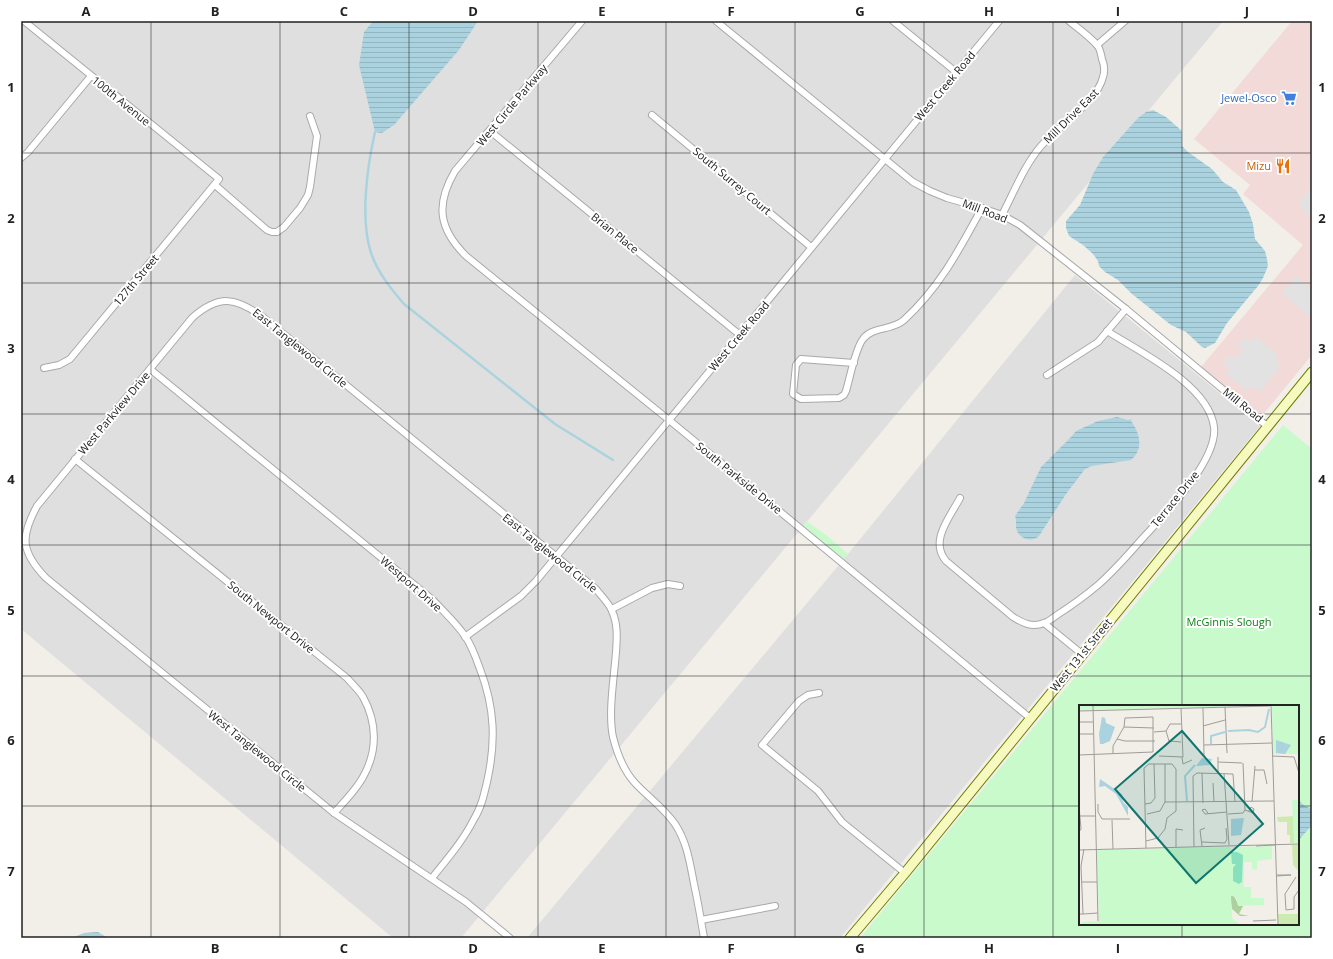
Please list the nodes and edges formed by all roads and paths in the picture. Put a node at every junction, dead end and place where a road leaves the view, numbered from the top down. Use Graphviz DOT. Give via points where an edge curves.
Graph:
graph roads {
  1 [pos="24,21"];
  2 [pos="582,21"];
  3 [pos="716,21"];
  4 [pos="893,21"];
  5 [pos="999,21"];
  6 [pos="1069,21"];
  7 [pos="1125,21"];
  8 [pos="1097,45"];
  9 [pos="956,72"];
  10 [pos="90,76"];
  11 [pos="652,115"];
  12 [pos="310,116"];
  13 [pos="490,131"];
  14 [pos="21,158"];
  15 [pos="884,159"];
  16 [pos="219,179"];
  17 [pos="215,185"];
  18 [pos="982,208"];
  19 [pos="1002,215"];
  20 [pos="449,236"];
  21 [pos="811,246"];
  22 [pos="224,300"];
  23 [pos="1126,309"];
  24 [pos="1107,331"];
  25 [pos="740,335"];
  26 [pos="854,364"];
  27 [pos="44,368"];
  28 [pos="150,369"];
  29 [pos="1312,372"];
  30 [pos="1048,374"];
  31 [pos="668,420"];
  32 [pos="1267,426"];
  33 [pos="75,459"];
  34 [pos="960,498"];
  35 [pos="25,543"];
  36 [pos="556,558"];
  37 [pos="680,586"];
  38 [pos="612,609"];
  39 [pos="1044,623"];
  40 [pos="466,637"];
  41 [pos="1082,654"];
  42 [pos="819,693"];
  43 [pos="1030,718"];
  44 [pos="334,813"];
  45 [pos="905,873"];
  46 [pos="432,878"];
  47 [pos="775,906"];
  48 [pos="701,920"];
  49 [pos="510,938"];
  50 [pos="704,938"];
  51 [pos="850,938"];
  1 -- 10 [label="street, 100th Avenue"];
  2 -- 13 [label="street, West Circle Parkway"];
  3 -- 15 [label="street, Mill Road"];
  4 -- 9 [label="street"];
  5 -- 9 [label="street, West Creek Road"];
  6 -- 8 [label="street, Mill Drive East"];
  7 -- 8 [label="street"];
  8 -- 19 [label="street, Mill Drive East" via="1104,64 1104,76 1100,87 1032,157"];
  9 -- 15 [label="street, West Creek Road"];
  10 -- 14 [label="street"];
  10 -- 16 [label="street, 100th Avenue"];
  11 -- 21 [label="street, South Surrey Court"];
  12 -- 17 [label="street" via="317,136 310,187 305,202 284,227 277,232 267,230"];
  13 -- 20 [label="street, West Circle Parkway" via="455,171 445,191 442,215"];
  13 -- 25 [label="street, Brian Place"];
  15 -- 18 [label="street, Mill Road" via="913,182 930,191"];
  15 -- 21 [label="street, West Creek Road"];
  16 -- 17 [label="street, 127th Street"];
  17 -- 27 [label="street, 127th Street" via="70,359 59,366"];
  18 -- 19 [label="street, Mill Road"];
  18 -- 26 [label="street" via="936,286 896,326 874,330 863,338"];
  19 -- 23 [label="street, Mill Road" via="1020,226"];
  20 -- 31 [label="street, South Parkside Drive" via="466,256"];
  21 -- 25 [label="street, West Creek Road"];
  22 -- 28 [label="street, West Parkview Drive" via="202,309 192,318"];
  22 -- 36 [label="street, East Tanglewood Circle" via="251,308 264,318"];
  23 -- 24 [label="street"];
  23 -- 32 [label="street, Mill Road"];
  24 -- 30 [label="street" via="1098,342"];
  24 -- 39 [label="street, Terrace Drive" via="1189,385 1212,417 1213,441 1203,463 1176,501 1114,570 1080,599"];
  25 -- 31 [label="street, West Creek Road"];
  26 -- 26 [label="street" via="846,391 839,398 801,399 793,394 796,365 801,359"];
  28 -- 33 [label="street, West Parkview Drive"];
  28 -- 40 [label="street, Westport Drive" via="433,600"];
  29 -- 32 [label="street, West 131st Street"];
  31 -- 36 [label="street, West Creek Road"];
  31 -- 43 [label="street, South Parkside Drive"];
  32 -- 41 [label="street, West 131st Street"];
  33 -- 35 [label="street, West Parkview Drive" via="37,506 30,519"];
  33 -- 44 [label="street, South Newport Drive" via="347,678 362,695 372,719 374,739 371,760 363,777"];
  34 -- 39 [label="street" via="940,537 941,555 1022,623"];
  35 -- 44 [label="street, West Tanglewood Circle" via="28,554 46,578"];
  36 -- 38 [label="street, East Tanglewood Circle" via="596,589"];
  36 -- 40 [label="street, West Creek Road" via="522,596"];
  37 -- 38 [label="street" via="668,584 652,588"];
  38 -- 48 [label="street, East Tanglewood Circle" via="617,638 611,716 613,736 624,767 634,782 665,812 682,836 688,852"];
  39 -- 41 [label="street"];
  40 -- 46 [label="street, Westport Drive" via="489,693 494,744 483,799 475,818 464,837"];
  41 -- 43 [label="street, West 131st Street"];
  42 -- 45 [label="street" via="808,695 799,701 762,746 818,791 842,822"];
  43 -- 45 [label="street, West 131st Street"];
  44 -- 46 [label="street, West Tanglewood Circle"];
  45 -- 51 [label="street, West 131st Street"];
  46 -- 49 [label="street, West Tanglewood Circle"];
  47 -- 48 [label="street"];
  48 -- 50 [label="street, East Tanglewood Circle"];
}
